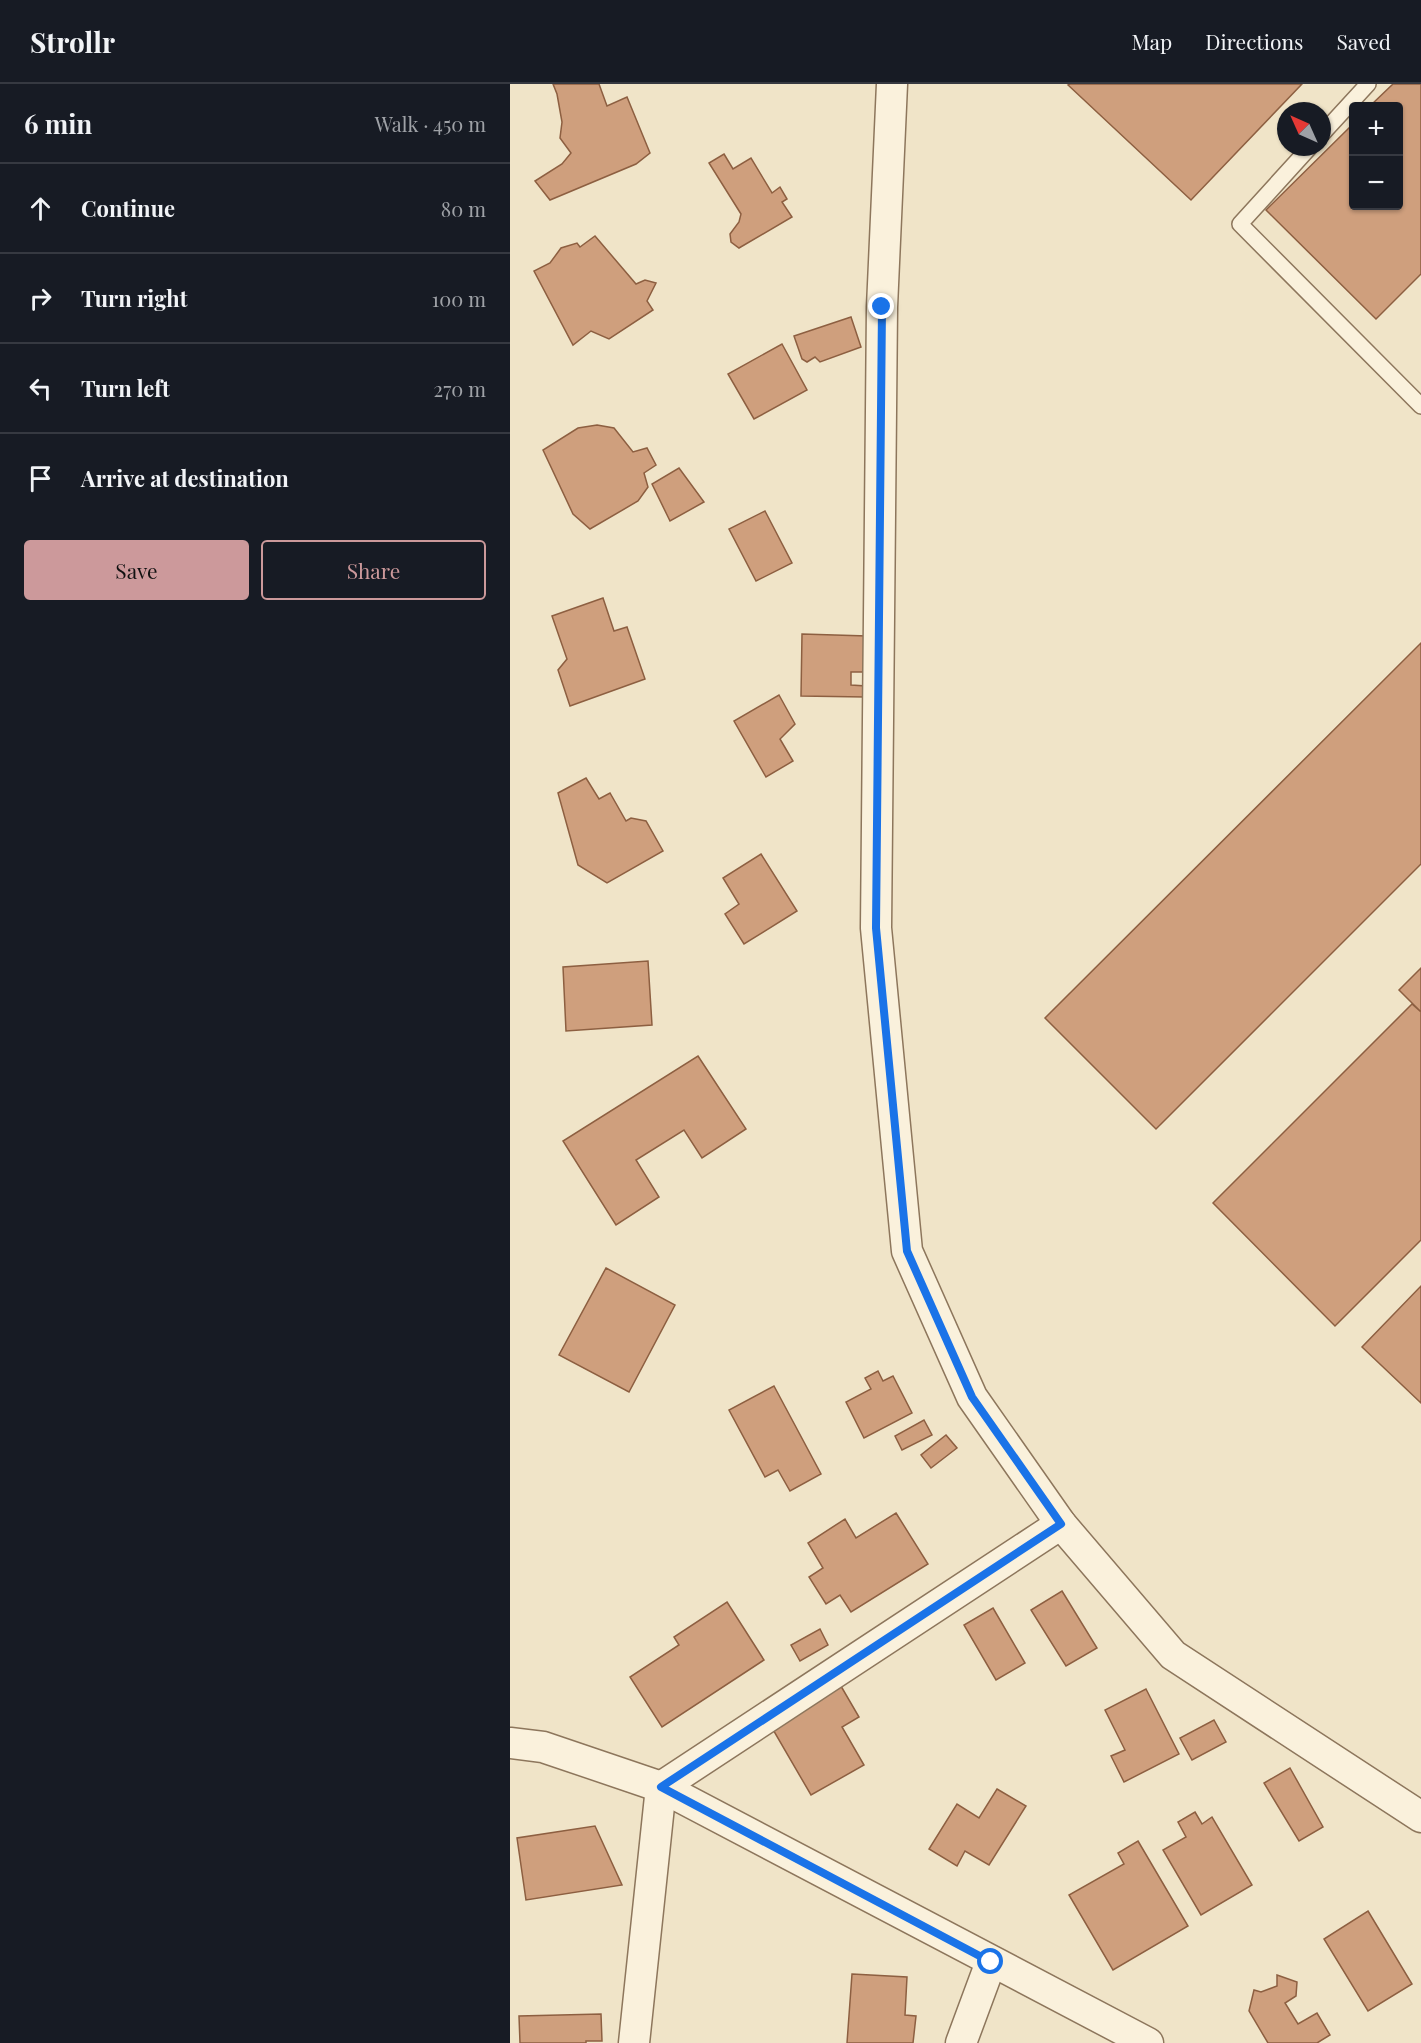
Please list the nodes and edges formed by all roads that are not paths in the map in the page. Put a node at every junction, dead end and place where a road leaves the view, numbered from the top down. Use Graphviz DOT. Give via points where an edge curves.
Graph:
graph roads {
  1 [pos="892,84"];
  2 [pos="1368,84"];
  3 [pos="1331,124"];
  4 [pos="1302,156"];
  5 [pos="1421,406"];
  6 [pos="1061,1524"];
  7 [pos="510,1743"];
  8 [pos="661,1787"];
  9 [pos="1421,1817"];
  10 [pos="991,1962"];
  11 [pos="634,2043"];
  12 [pos="961,2043"];
  13 [pos="1148,2043"];
  1 -- 6 [label="street" via="882,307 876,928 907,1251 972,1397"];
  2 -- 3 [label="lane"];
  4 -- 5 [label="lane" via="1239,224"];
  6 -- 8 [label="street"];
  6 -- 9 [label="street" via="1173,1655"];
  7 -- 8 [label="street" via="543,1747"];
  8 -- 10 [label="street"];
  8 -- 11 [label="street"];
  10 -- 12 [label="street"];
  10 -- 13 [label="street"];
}
